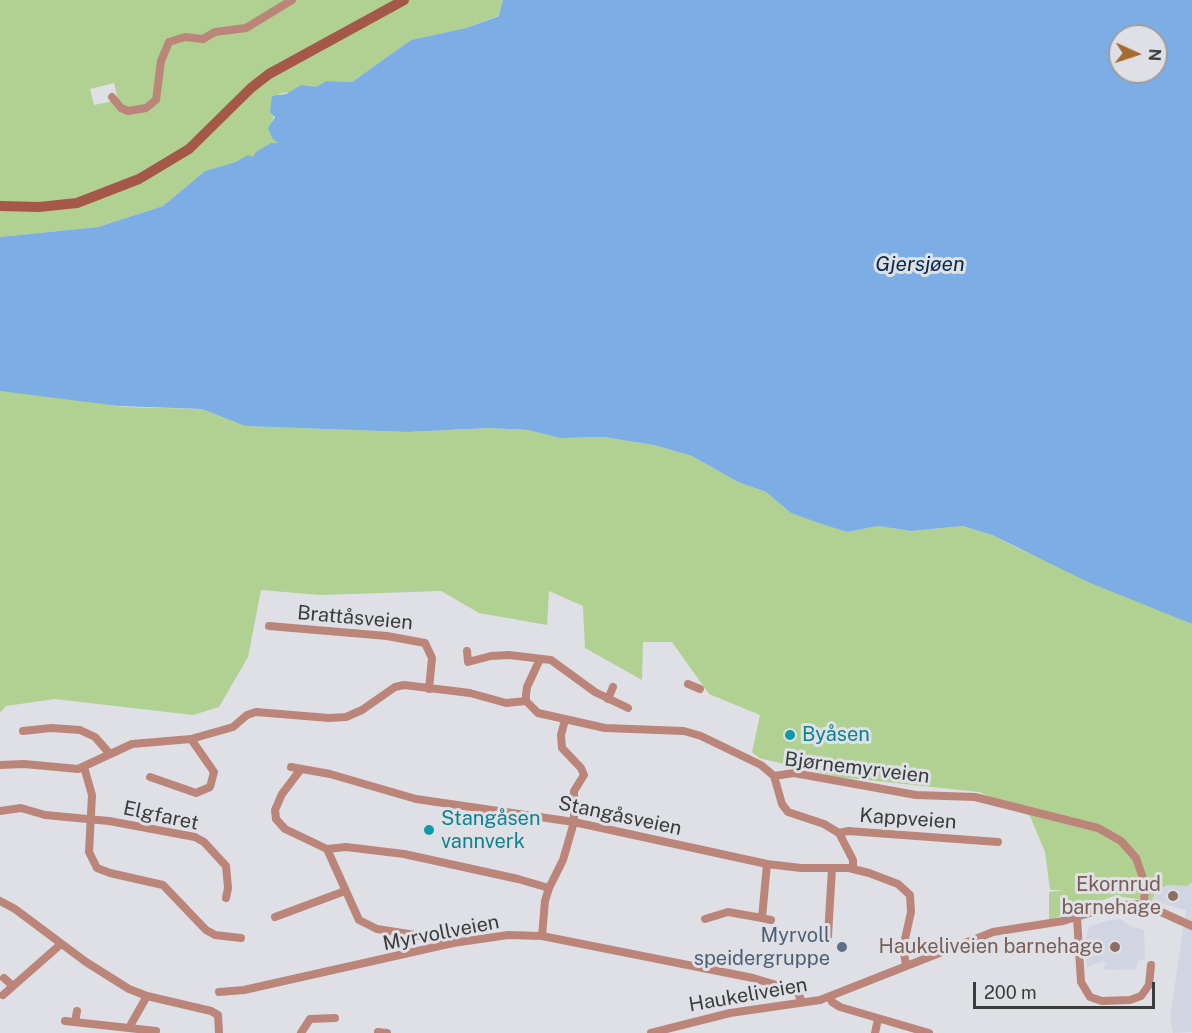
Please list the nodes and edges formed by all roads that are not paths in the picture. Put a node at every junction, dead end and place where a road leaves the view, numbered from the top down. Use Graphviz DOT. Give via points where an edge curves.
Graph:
graph roads {
  1 [pos="292,0"];
  2 [pos="404,0"];
  3 [pos="273,1"];
  4 [pos="387,3"];
  5 [pos="282,5"];
  6 [pos="112,97"];
  7 [pos="0,206"];
  8 [pos="269,626"];
  9 [pos="467,651"];
  10 [pos="540,658"];
  11 [pos="688,684"];
  12 [pos="613,687"];
  13 [pos="700,688"];
  14 [pos="429,689"];
  15 [pos="608,699"];
  16 [pos="526,701"];
  17 [pos="628,708"];
  18 [pos="565,720"];
  19 [pos="23,731"];
  20 [pos="191,739"];
  21 [pos="110,754"];
  22 [pos="0,765"];
  23 [pos="84,767"];
  24 [pos="291,767"];
  25 [pos="301,769"];
  26 [pos="774,776"];
  27 [pos="150,777"];
  28 [pos="0,811"];
  29 [pos="91,820"];
  30 [pos="574,822"];
  31 [pos="839,833"];
  32 [pos="998,842"];
  33 [pos="327,849"];
  34 [pos="767,864"];
  35 [pos="832,868"];
  36 [pos="853,869"];
  37 [pos="228,888"];
  38 [pos="549,888"];
  39 [pos="345,891"];
  40 [pos="238,892"];
  41 [pos="226,897"];
  42 [pos="0,901"];
  43 [pos="1144,906"];
  44 [pos="275,917"];
  45 [pos="762,918"];
  46 [pos="1077,918"];
  47 [pos="705,919"];
  48 [pos="771,920"];
  49 [pos="1192,926"];
  50 [pos="236,935"];
  51 [pos="542,936"];
  52 [pos="828,936"];
  53 [pos="62,944"];
  54 [pos="453,944"];
  55 [pos="906,965"];
  56 [pos="1151,965"];
  57 [pos="4,978"];
  58 [pos="13,986"];
  59 [pos="219,992"];
  60 [pos="3,995"];
  61 [pos="147,996"];
  62 [pos="830,996"];
  63 [pos="802,1002"];
  64 [pos="77,1011"];
  65 [pos="335,1018"];
  66 [pos="878,1019"];
  67 [pos="65,1021"];
  68 [pos="75,1022"];
  69 [pos="130,1026"];
  70 [pos="156,1031"];
  71 [pos="378,1032"];
  72 [pos="219,1033"];
  73 [pos="301,1033"];
  74 [pos="387,1033"];
  75 [pos="651,1033"];
  76 [pos="875,1033"];
  77 [pos="929,1033"];
  1 -- 5 [label="street"];
  2 -- 4 [label="main road"];
  3 -- 5 [label="street"];
  4 -- 7 [label="main road" via="269,74 189,149 139,179 77,203"];
  5 -- 6 [label="street" via="246,28 215,32 203,39 184,37 169,42 162,57 154,104 128,111"];
  8 -- 14 [label="street, Brattåsveien" via="425,643 432,658"];
  9 -- 10 [label="street" via="468,663 499,655"];
  10 -- 15 [label="street" via="555,662"];
  10 -- 16 [label="street" via="527,687"];
  11 -- 13 [label="street"];
  12 -- 15 [label="street"];
  14 -- 16 [label="street" via="470,693 506,703"];
  14 -- 20 [label="street" via="395,687 362,710 340,718 250,713 233,727"];
  15 -- 17 [label="street"];
  16 -- 18 [label="street, Bjørnemyrveien" via="538,713"];
  18 -- 26 [label="street, Bjørnemyrveien" via="605,728 692,733 761,765"];
  18 -- 30 [label="street" via="562,748 584,775 574,791"];
  19 -- 21 [label="street" via="80,730 95,737"];
  20 -- 21 [label="street" via="142,742"];
  20 -- 27 [label="street" via="213,767 210,787 196,793"];
  21 -- 23 [label="street"];
  22 -- 23 [label="street" via="70,770"];
  23 -- 29 [label="street" via="92,795"];
  24 -- 25 [label="street, Stangåsveien"];
  25 -- 30 [label="street, Stangåsveien" via="416,799"];
  25 -- 33 [label="street" via="279,800 276,819 285,829"];
  26 -- 31 [label="street, Kappveien" via="788,812"];
  26 -- 43 [label="street, Bjørnemyrveien" via="789,772 910,795 975,797 1098,828 1121,841 1136,858 1145,884"];
  28 -- 29 [label="street, Elgfaret" via="21,808"];
  29 -- 37 [label="street, Elgfaret" via="195,837 226,866"];
  29 -- 50 [label="street" via="89,852 97,868 163,885 206,930 215,935"];
  30 -- 34 [label="street, Stangåsveien"];
  30 -- 38 [label="street" via="563,860"];
  31 -- 32 [label="street, Kappveien"];
  31 -- 36 [label="street" via="853,860"];
  33 -- 38 [label="street" via="346,847 404,854"];
  33 -- 39 [label="street"];
  34 -- 35 [label="street, Stangåsveien"];
  34 -- 45 [label="street"];
  35 -- 36 [label="street, Stangåsveien"];
  35 -- 52 [label="street"];
  36 -- 55 [label="street, Stangåsveien" via="898,884 910,895 912,907 903,951"];
  37 -- 40 [label="street"];
  37 -- 41 [label="street"];
  38 -- 51 [label="street"];
  39 -- 44 [label="street"];
  39 -- 54 [label="street" via="359,920 365,924"];
  42 -- 53 [label="street"];
  43 -- 46 [label="street, Haukeliveien" via="1118,905"];
  43 -- 49 [label="street, Haukeliveien"];
  45 -- 47 [label="street" via="729,912"];
  45 -- 48 [label="street"];
  46 -- 55 [label="street, Haukeliveien" via="1001,930"];
  46 -- 56 [label="street" via="1081,982 1092,998 1106,1001 1141,996 1149,985"];
  51 -- 54 [label="street, Myrvollveien" via="507,935"];
  51 -- 63 [label="street, Myrvollveien" via="753,978 797,991"];
  53 -- 58 [label="street"];
  53 -- 61 [label="street" via="114,980"];
  54 -- 59 [label="street, Myrvollveien" via="285,982"];
  55 -- 62 [label="street, Haukeliveien"];
  57 -- 58 [label="street"];
  58 -- 60 [label="street"];
  61 -- 69 [label="street"];
  61 -- 72 [label="street" via="211,1011 218,1015"];
  62 -- 63 [label="street, Haukeliveien"];
  62 -- 66 [label="street" via="840,1007"];
  63 -- 75 [label="street, Haukeliveien" via="711,1017"];
  64 -- 68 [label="street"];
  65 -- 73 [label="street" via="310,1019"];
  66 -- 76 [label="street"];
  66 -- 77 [label="street"];
  67 -- 68 [label="street"];
  68 -- 69 [label="street"];
  69 -- 70 [label="street"];
  71 -- 74 [label="street"];
}
